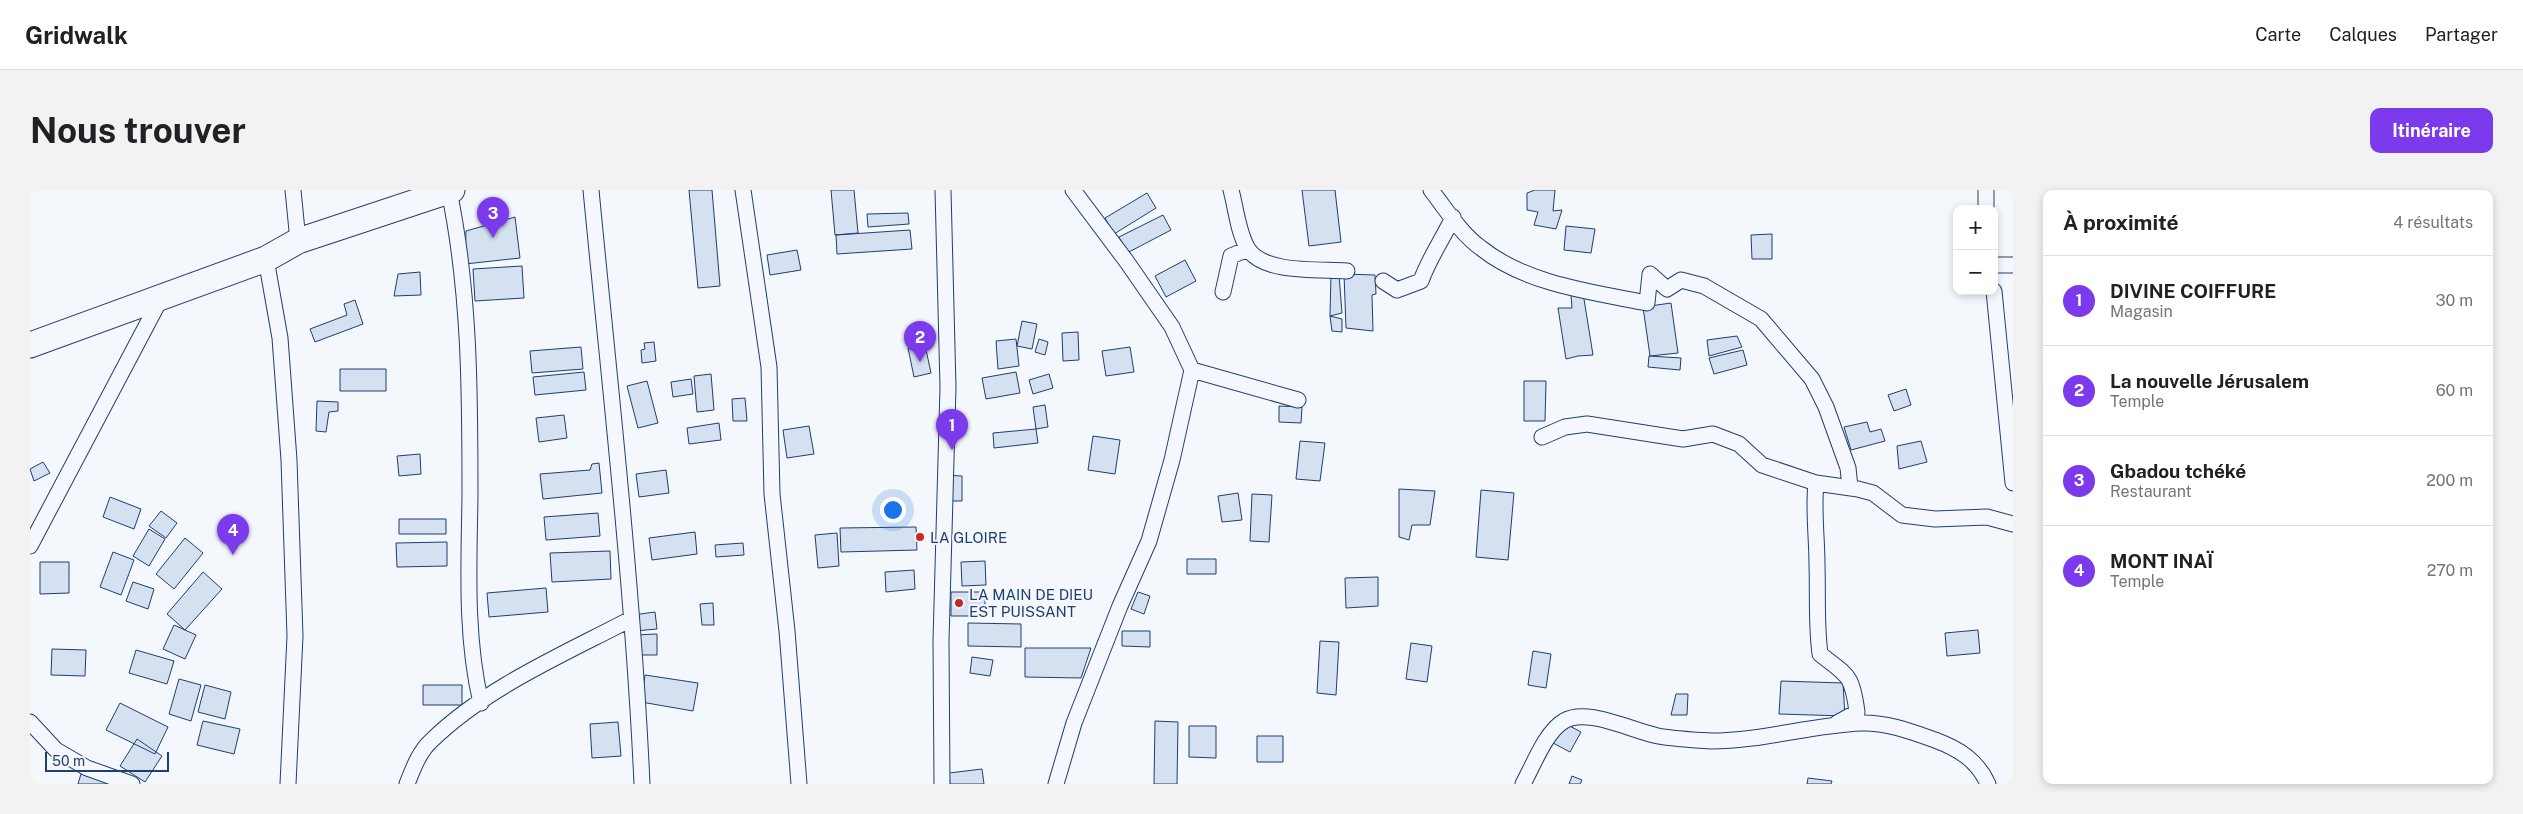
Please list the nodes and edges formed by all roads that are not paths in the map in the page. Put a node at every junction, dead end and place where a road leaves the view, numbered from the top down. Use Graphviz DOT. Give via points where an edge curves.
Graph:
graph roads {
  1 [pos="293,190"];
  2 [pos="450,190"];
  3 [pos="591,190"];
  4 [pos="743,190"];
  5 [pos="943,190"];
  6 [pos="1073,190"];
  7 [pos="1231,190"];
  8 [pos="1431,190"];
  9 [pos="1986,190"];
  10 [pos="1986,205"];
  11 [pos="1453,217"];
  12 [pos="298,241"];
  13 [pos="1248,249"];
  14 [pos="266,259"];
  15 [pos="1998,265"];
  16 [pos="2013,265"];
  17 [pos="1347,271"];
  18 [pos="1383,281"];
  19 [pos="1223,292"];
  20 [pos="1994,295"];
  21 [pos="161,298"];
  22 [pos="30,345"];
  23 [pos="1192,370"];
  24 [pos="1298,400"];
  25 [pos="1542,437"];
  26 [pos="1816,483"];
  27 [pos="2013,483"];
  28 [pos="1858,489"];
  29 [pos="2013,524"];
  30 [pos="30,546"];
  31 [pos="631,619"];
  32 [pos="481,703"];
  33 [pos="30,722"];
  34 [pos="1830,728"];
  35 [pos="132,784"];
  36 [pos="288,784"];
  37 [pos="407,784"];
  38 [pos="642,784"];
  39 [pos="800,784"];
  40 [pos="942,784"];
  41 [pos="1056,784"];
  42 [pos="1523,784"];
  43 [pos="1988,784"];
  1 -- 12 [label="street"];
  2 -- 12 [label="highway"];
  2 -- 32 [label="street" via="466,308 470,396 471,652"];
  3 -- 31 [label="street"];
  4 -- 39 [label="street" via="769,367 772,494"];
  5 -- 40 [label="street" via="948,388 941,641"];
  6 -- 23 [label="street" via="1172,327"];
  7 -- 13 [label="street"];
  8 -- 11 [label="street"];
  9 -- 10 [label="street"];
  11 -- 18 [label="street" via="1421,281 1397,290"];
  11 -- 28 [label="street" via="1479,247 1506,266 1579,289 1647,303 1650,274 1667,289 1681,280 1704,286 1761,319 1812,379 1848,468 1850,486"];
  12 -- 14 [label="highway"];
  13 -- 17 [label="street" via="1258,260 1286,268"];
  13 -- 19 [label="street" via="1231,256"];
  14 -- 21 [label="highway"];
  14 -- 36 [label="street" via="280,338 289,460 295,636"];
  15 -- 16 [label="street"];
  20 -- 27 [label="street"];
  21 -- 22 [label="highway"];
  21 -- 30 [label="street"];
  23 -- 24 [label="street"];
  23 -- 41 [label="street" via="1150,541 1088,687"];
  25 -- 26 [label="street" via="1565,426 1586,424 1683,439 1713,434 1739,444 1762,466"];
  26 -- 28 [label="street"];
  26 -- 34 [label="street" via="1813,507 1817,552 1816,624 1820,654 1845,672 1854,692 1857,712"];
  28 -- 29 [label="street" via="1873,493 1902,515 1935,520 1987,517"];
  31 -- 32 [label="street" via="509,684"];
  31 -- 38 [label="street"];
  32 -- 37 [label="street" via="430,742 414,766"];
  33 -- 35 [label="street" via="56,750 87,768"];
  34 -- 42 [label="street" via="1711,741 1659,736 1582,715 1564,721 1551,732"];
  34 -- 43 [label="street" via="1862,723 1900,728 1941,742 1968,756 1982,770"];
}
